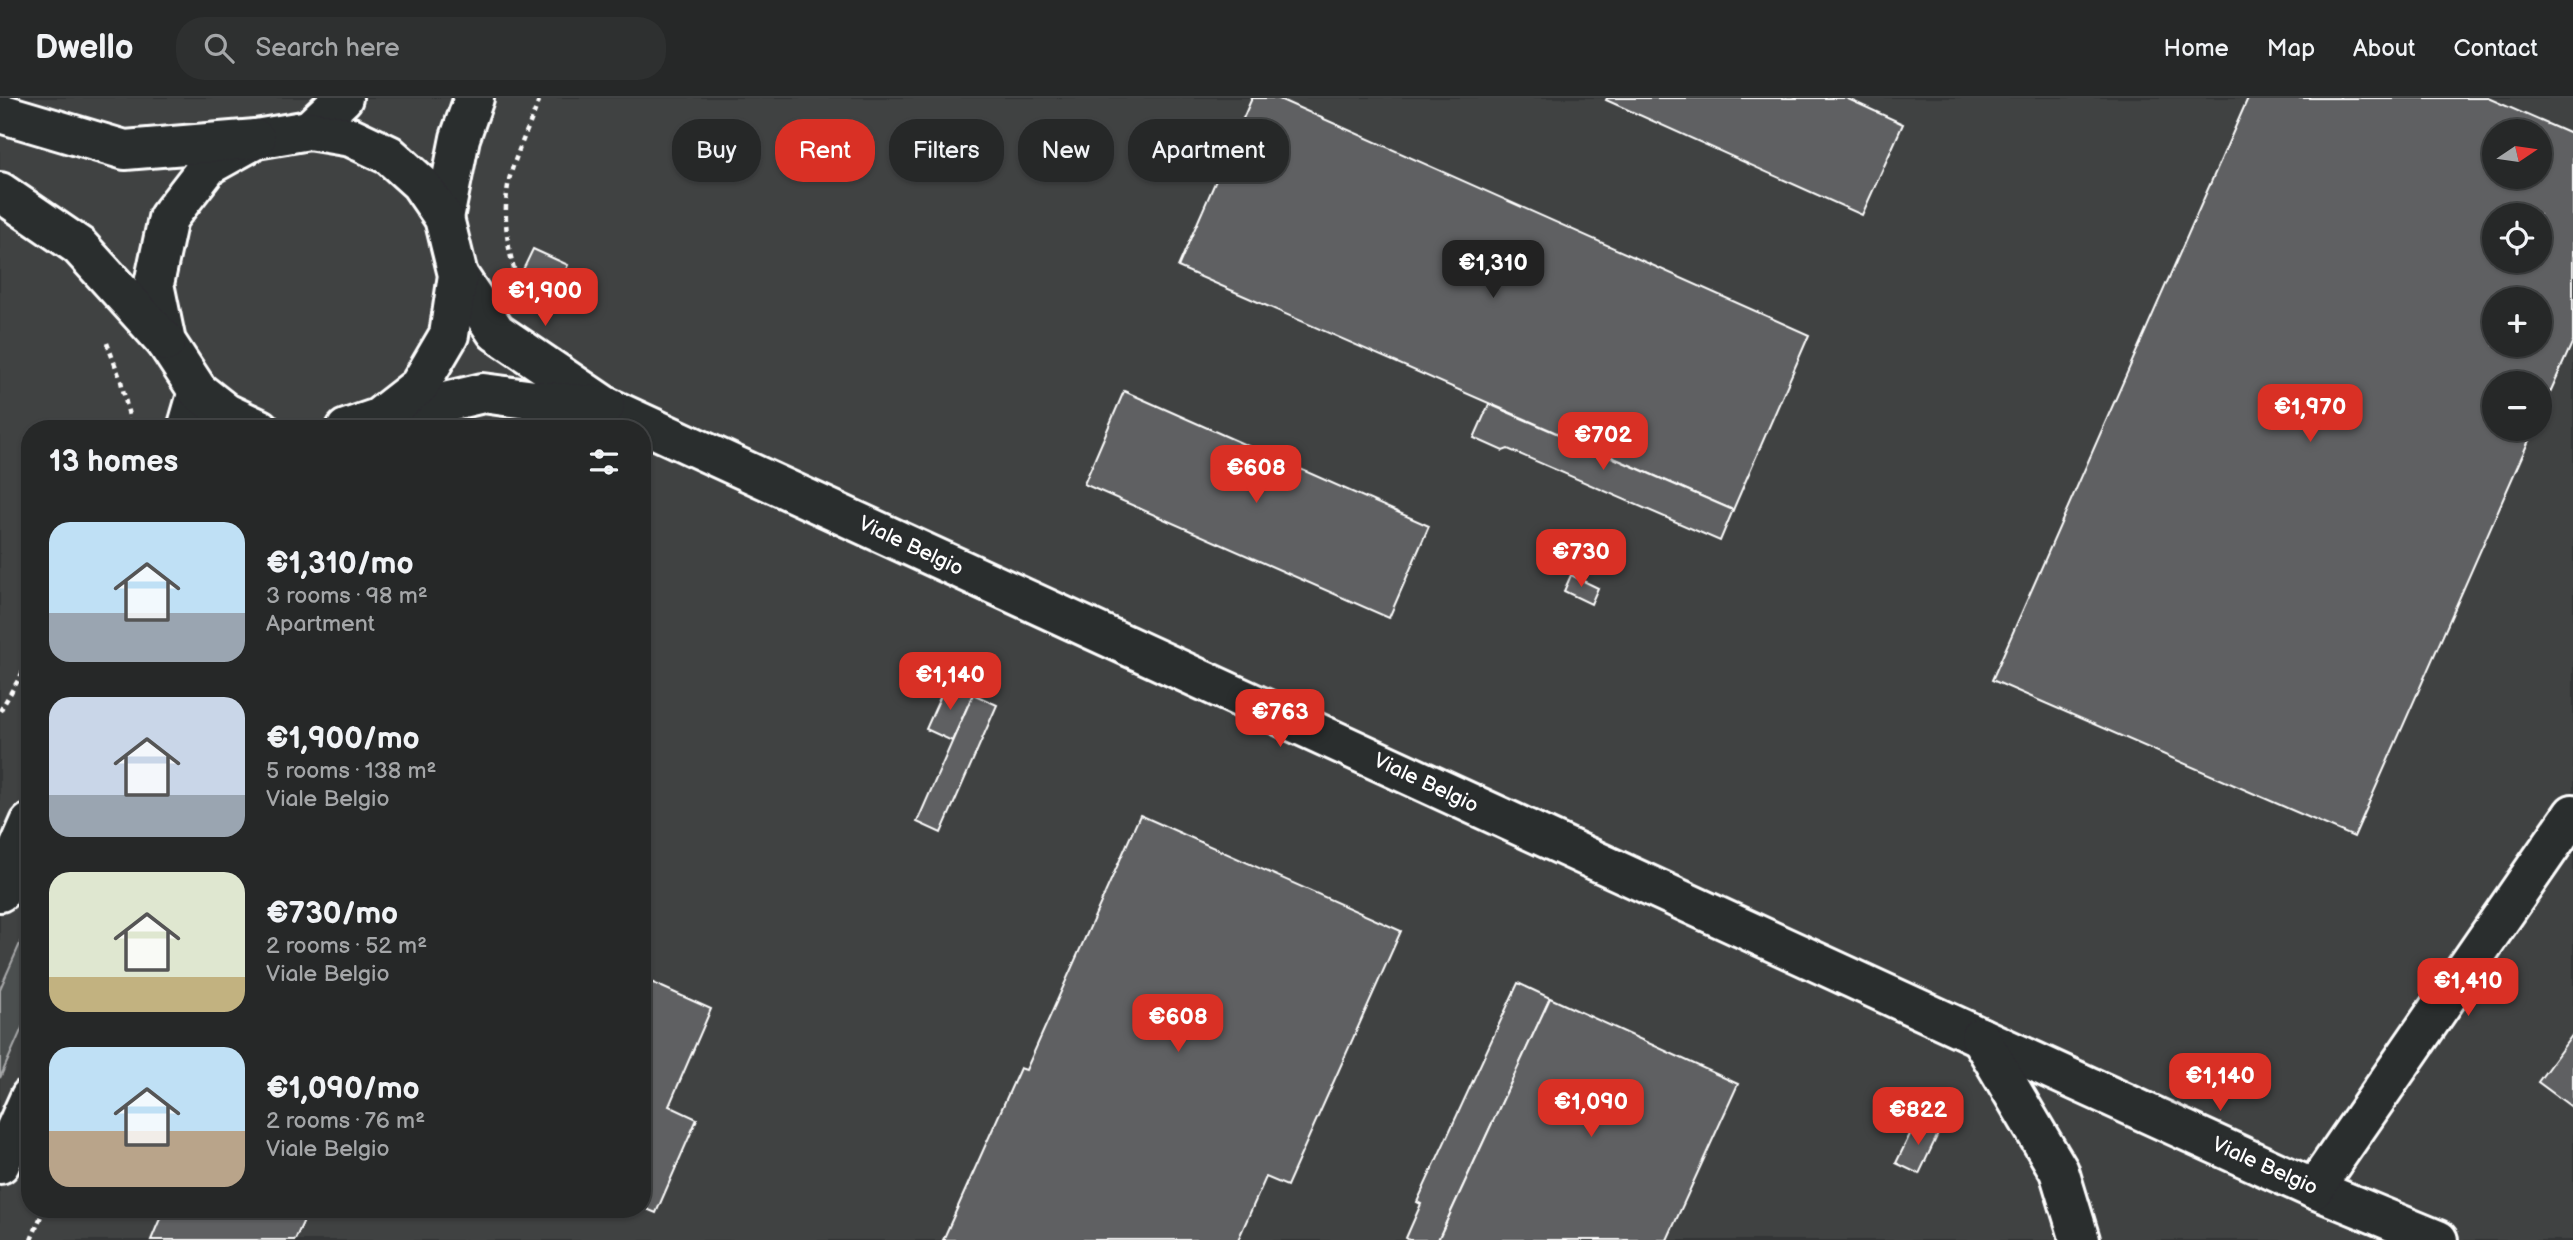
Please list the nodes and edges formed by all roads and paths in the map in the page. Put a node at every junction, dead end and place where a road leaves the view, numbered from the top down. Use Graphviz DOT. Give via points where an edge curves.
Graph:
graph roads {
  1 [pos="344,98"];
  2 [pos="474,98"];
  3 [pos="540,98"];
  4 [pos="0,113"];
  5 [pos="309,130"];
  6 [pos="256,138"];
  7 [pos="0,192"];
  8 [pos="444,218"];
  9 [pos="458,275"];
  10 [pos="527,297"];
  11 [pos="166,342"];
  12 [pos="198,391"];
  13 [pos="606,406"];
  14 [pos="190,420"];
  15 [pos="241,420"];
  16 [pos="367,420"];
  17 [pos="374,420"];
  18 [pos="636,420"];
  19 [pos="651,427"];
  20 [pos="21,675"];
  21 [pos="0,711"];
  22 [pos="2573,814"];
  23 [pos="21,844"];
  24 [pos="0,892"];
  25 [pos="1980,1037"];
  26 [pos="21,1117"];
  27 [pos="0,1164"];
  28 [pos="2314,1189"];
  29 [pos="40,1218"];
  30 [pos="31,1240"];
  31 [pos="2080,1240"];
  32 [pos="2438,1240"];
  1 -- 5 [label="street"];
  2 -- 8 [label="street" via="460,138"];
  3 -- 10 [label="path" via="509,180 506,216 508,249"];
  4 -- 6 [label="street" via="125,150"];
  5 -- 6 [label="street"];
  5 -- 8 [label="street" via="351,137 389,155 420,183"];
  6 -- 11 [label="street" via="209,165 168,218 154,284"];
  7 -- 11 [label="street" via="79,246"];
  8 -- 9 [label="street"];
  9 -- 13 [label="street, Viale Belgio" via="496,332"];
  9 -- 16 [label="street" via="449,335 419,386"];
  11 -- 12 [label="street"];
  12 -- 14 [label="street"];
  12 -- 15 [label="street"];
  13 -- 17 [label="street, Viale Belgio" via="482,393"];
  13 -- 18 [label="street, Viale Belgio"];
  19 -- 25 [label="street, Viale Belgio"];
  20 -- 21 [label="path"];
  22 -- 28 [label="street"];
  23 -- 24 [label="street"];
  25 -- 28 [label="street, Viale Belgio"];
  25 -- 31 [label="street" via="2059,1171"];
  26 -- 27 [label="street"];
  28 -- 32 [label="street, Viale Belgio"];
  29 -- 30 [label="path"];
}
